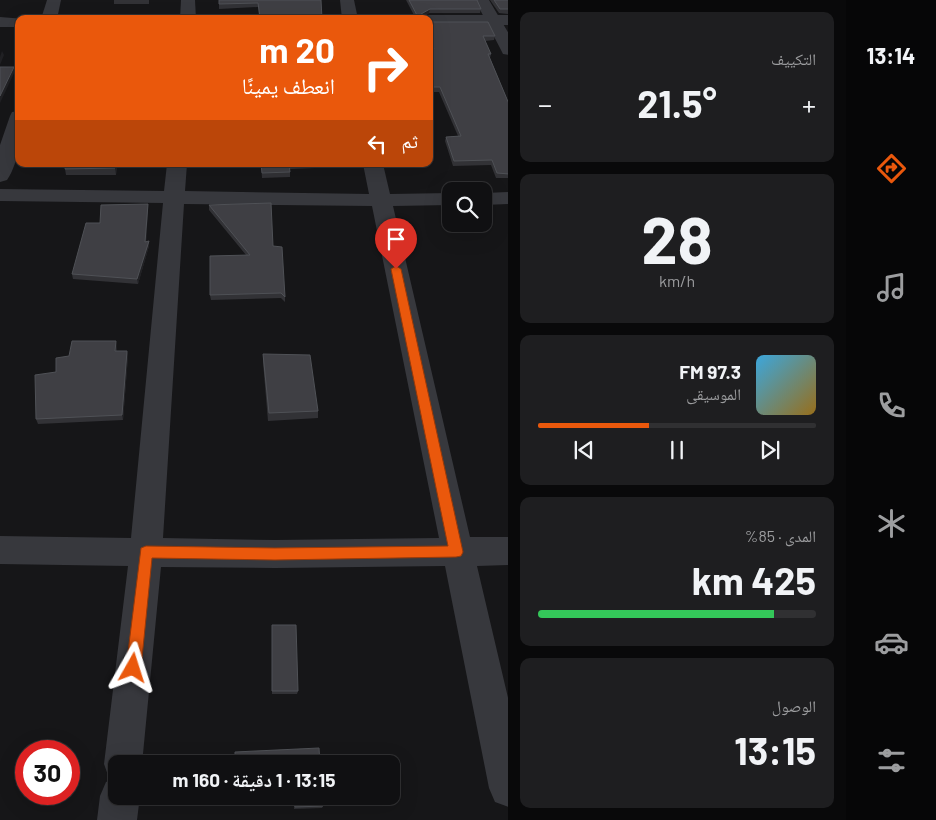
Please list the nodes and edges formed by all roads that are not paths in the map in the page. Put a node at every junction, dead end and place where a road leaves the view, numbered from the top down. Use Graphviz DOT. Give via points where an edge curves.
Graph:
graph roads {
  1 [pos="54,0"];
  2 [pos="188,0"];
  3 [pos="347,0"];
  4 [pos="482,0"];
  5 [pos="50,15"];
  6 [pos="188,15"];
  7 [pos="349,15"];
  8 [pos="433,20"];
  9 [pos="501,20"];
  10 [pos="0,22"];
  11 [pos="15,22"];
  12 [pos="508,50"];
  13 [pos="15,129"];
  14 [pos="177,167"];
  15 [pos="374,167"];
  16 [pos="0,176"];
  17 [pos="0,194"];
  18 [pos="175,197"];
  19 [pos="508,198"];
  20 [pos="442,199"];
  21 [pos="492,199"];
  22 [pos="380,200"];
  23 [pos="0,550"];
  24 [pos="508,551"];
  25 [pos="146,552"];
  26 [pos="456,552"];
  27 [pos="124,755"];
  28 [pos="508,788"];
  29 [pos="119,805"];
  30 [pos="117,820"];
  1 -- 5 [label="street"];
  2 -- 6 [label="street"];
  3 -- 7 [label="street"];
  4 -- 9 [label="street"];
  8 -- 9 [label="street"];
  9 -- 12 [label="street"];
  10 -- 11 [label="street"];
  13 -- 16 [label="street"];
  14 -- 18 [label="street"];
  15 -- 22 [label="street"];
  17 -- 18 [label="street"];
  18 -- 22 [label="street"];
  18 -- 25 [label="street"];
  19 -- 21 [label="street"];
  20 -- 22 [label="street"];
  22 -- 26 [label="street"];
  23 -- 25 [label="street"];
  24 -- 26 [label="street"];
  25 -- 26 [label="street"];
  25 -- 27 [label="street"];
  26 -- 28 [label="street"];
  29 -- 30 [label="street"];
}
